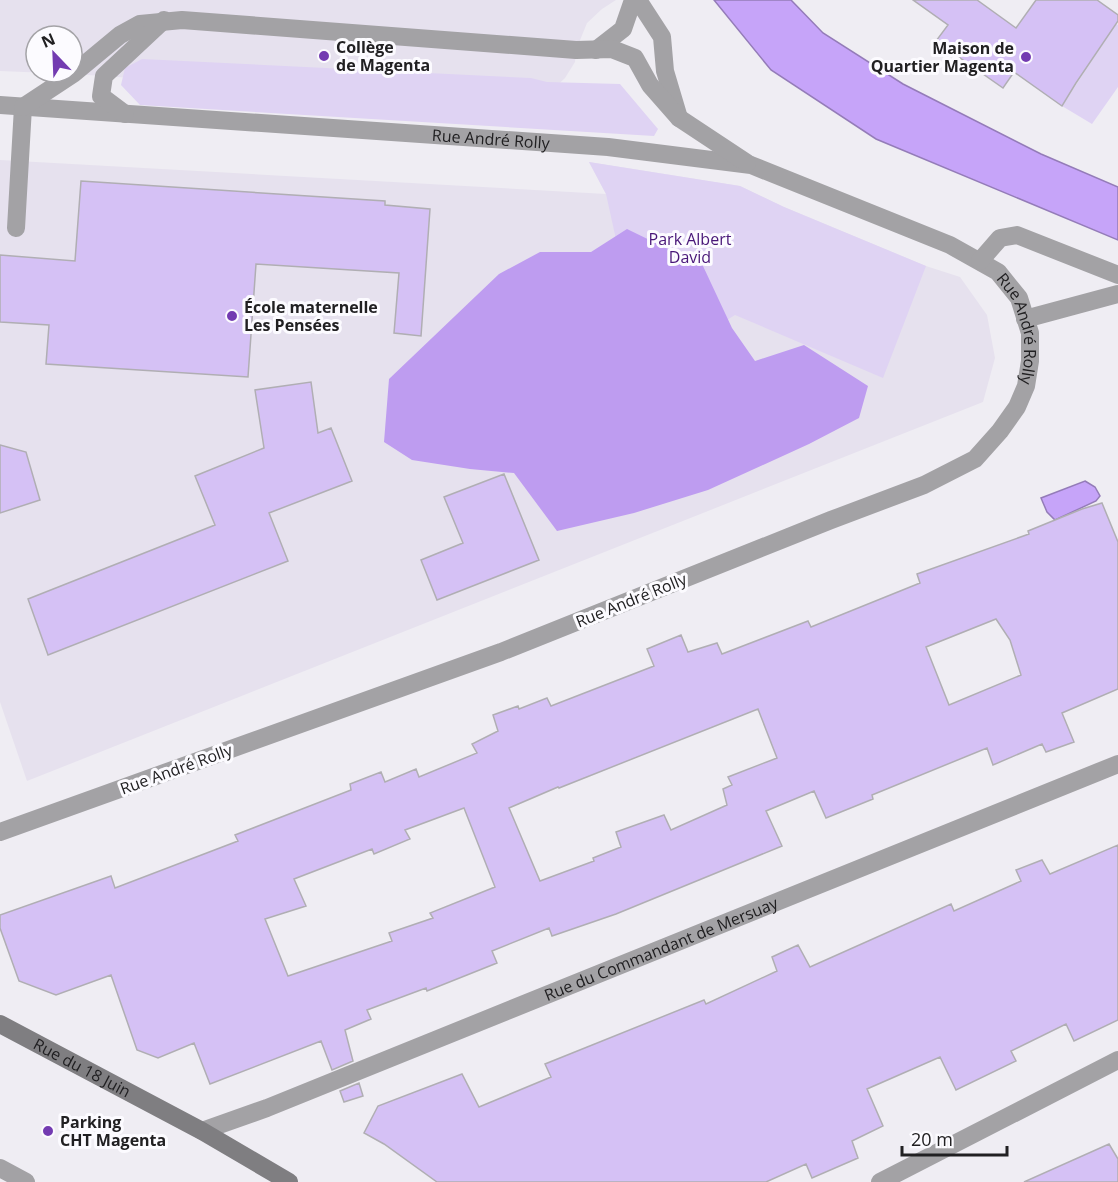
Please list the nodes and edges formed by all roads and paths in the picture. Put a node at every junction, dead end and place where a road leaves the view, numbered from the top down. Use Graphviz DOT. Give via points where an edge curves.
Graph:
graph roads {
  1 [pos="636,0"];
  2 [pos="164,21"];
  3 [pos="596,50"];
  4 [pos="0,105"];
  5 [pos="23,107"];
  6 [pos="125,114"];
  7 [pos="679,118"];
  8 [pos="751,165"];
  9 [pos="16,228"];
  10 [pos="980,261"];
  11 [pos="1118,275"];
  12 [pos="1118,294"];
  13 [pos="1025,319"];
  14 [pos="1118,764"];
  15 [pos="0,832"];
  16 [pos="0,1024"];
  17 [pos="1118,1060"];
  18 [pos="202,1131"];
  19 [pos="0,1168"];
  20 [pos="26,1182"];
  21 [pos="290,1182"];
  22 [pos="880,1182"];
  1 -- 3 [label="street" via="623,29"];
  1 -- 7 [label="street" via="662,37 665,71"];
  2 -- 3 [label="street"];
  2 -- 5 [label="street" via="140,24 120,35 73,74"];
  2 -- 6 [label="street" via="104,76 101,96"];
  3 -- 7 [label="street" via="612,49 634,58 650,85"];
  4 -- 5 [label="street, Rue André Rolly"];
  5 -- 6 [label="street, Rue André Rolly"];
  5 -- 9 [label="street"];
  6 -- 8 [label="street, Rue André Rolly" via="608,147"];
  7 -- 8 [label="street"];
  8 -- 10 [label="street, Rue André Rolly" via="950,245"];
  10 -- 11 [label="street" via="1000,238 1017,235"];
  10 -- 13 [label="street, Rue André Rolly" via="998,272 1019,298"];
  12 -- 13 [label="street"];
  13 -- 15 [label="street, Rue André Rolly" via="1030,333 1030,361 1017,407 975,459 924,485 501,652"];
  14 -- 18 [label="street, Rue du Commandant de Mersuay"];
  16 -- 18 [label="main road, Rue du 18 Juin"];
  17 -- 22 [label="street"];
  18 -- 21 [label="main road, Rue du 18 Juin"];
  19 -- 20 [label="street"];
}
